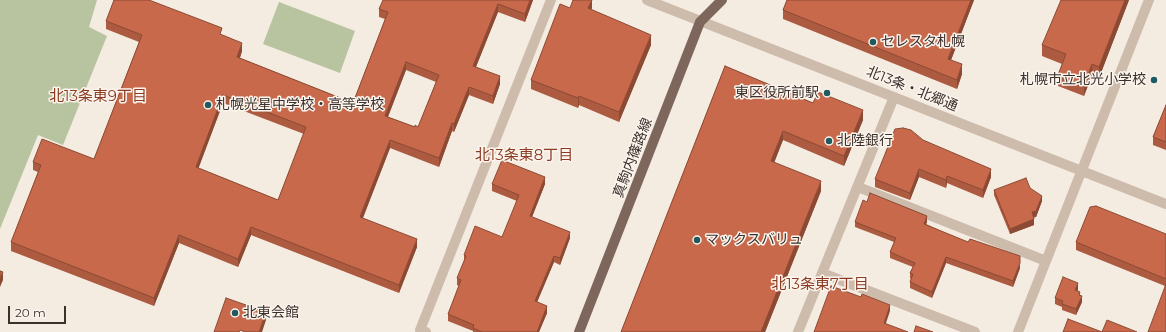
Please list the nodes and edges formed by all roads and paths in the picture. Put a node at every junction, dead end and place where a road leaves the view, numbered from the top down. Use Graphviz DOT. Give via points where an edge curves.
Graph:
graph roads {
  1 [pos="551,0"];
  2 [pos="647,0"];
  3 [pos="722,0"];
  4 [pos="1149,0"];
  5 [pos="700,22"];
  6 [pos="894,97"];
  7 [pos="1081,171"];
  8 [pos="858,187"];
  9 [pos="1166,204"];
  10 [pos="1046,261"];
  11 [pos="822,273"];
  12 [pos="426,332"];
  13 [pos="579,332"];
  14 [pos="798,332"];
  15 [pos="976,332"];
  16 [pos="1018,332"];
  1 -- 12 [label="street" via="420,330"];
  2 -- 5 [label="street, 北13条・北郷通"];
  3 -- 5 [label="main road, 真駒内篠路線"];
  4 -- 7 [label="street"];
  5 -- 6 [label="street, 北13条・北郷通"];
  5 -- 13 [label="main road, 真駒内篠路線"];
  6 -- 7 [label="street, 北13条・北郷通"];
  6 -- 8 [label="street"];
  7 -- 9 [label="street, 北13条・北郷通"];
  7 -- 10 [label="street"];
  8 -- 10 [label="street"];
  8 -- 11 [label="street"];
  10 -- 16 [label="street"];
  11 -- 14 [label="street"];
  11 -- 15 [label="street"];
}
